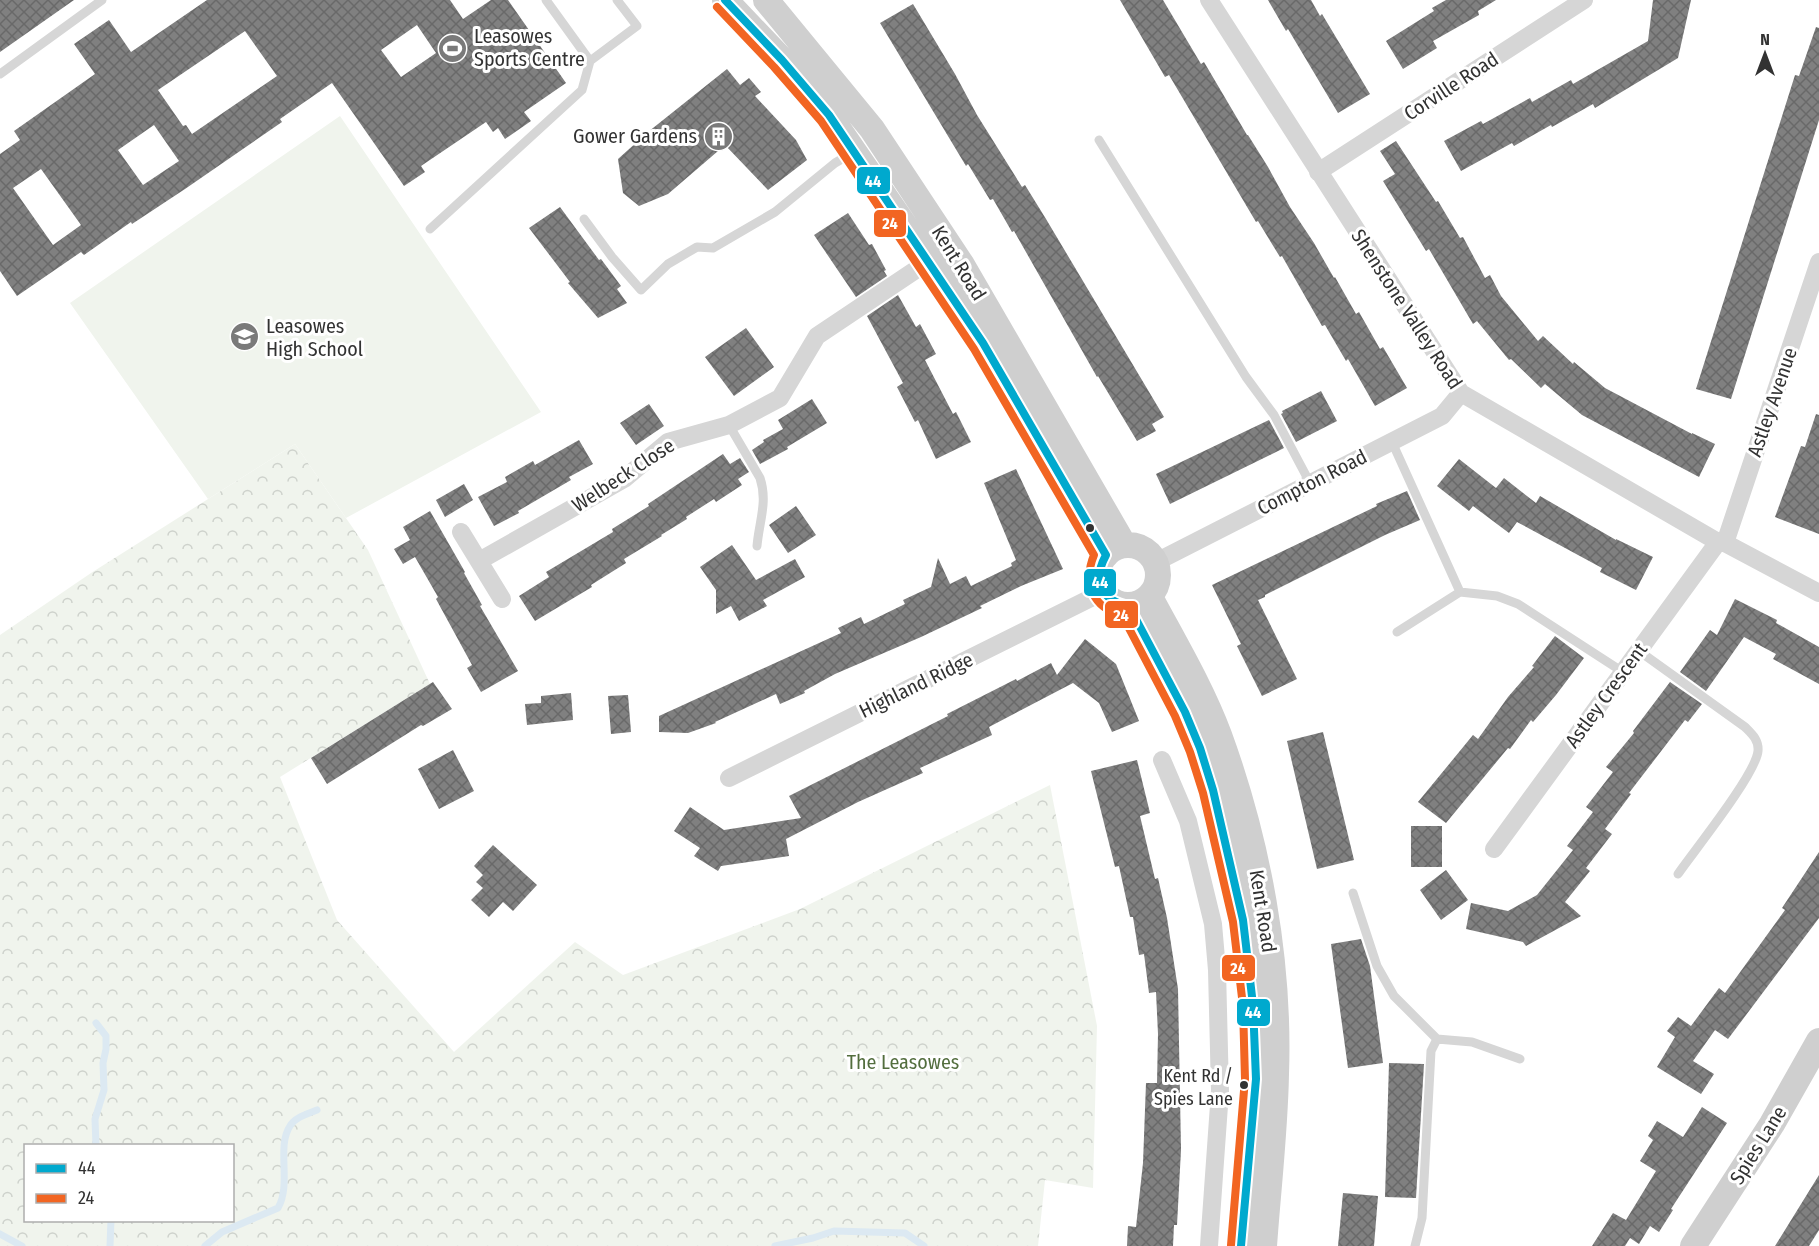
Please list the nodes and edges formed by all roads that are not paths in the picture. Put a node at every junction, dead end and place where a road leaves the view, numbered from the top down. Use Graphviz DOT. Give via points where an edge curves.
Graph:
graph roads {
  1 [pos="102,0"];
  2 [pos="546,0"];
  3 [pos="617,0"];
  4 [pos="725,0"];
  5 [pos="766,0"];
  6 [pos="1209,0"];
  7 [pos="1584,0"];
  8 [pos="590,61"];
  9 [pos="0,74"];
  10 [pos="1099,140"];
  11 [pos="854,152"];
  12 [pos="1318,172"];
  13 [pos="584,219"];
  14 [pos="430,229"];
  15 [pos="929,261"];
  16 [pos="1819,262"];
  17 [pos="1461,393"];
  18 [pos="729,424"];
  19 [pos="1392,442"];
  20 [pos="1310,483"];
  21 [pos="461,532"];
  22 [pos="1721,542"];
  23 [pos="757,546"];
  24 [pos="1115,550"];
  25 [pos="479,561"];
  26 [pos="1156,562"];
  27 [pos="1103,592"];
  28 [pos="1460,592"];
  29 [pos="1819,593"];
  30 [pos="502,599"];
  31 [pos="1140,602"];
  32 [pos="1397,632"];
  33 [pos="1639,651"];
  34 [pos="1623,672"];
  35 [pos="1162,760"];
  36 [pos="729,778"];
  37 [pos="1494,849"];
  38 [pos="1678,874"];
  39 [pos="1353,893"];
  40 [pos="1243,920"];
  41 [pos="1213,924"];
  42 [pos="1437,1039"];
  43 [pos="1819,1041"];
  44 [pos="1520,1059"];
  45 [pos="1209,1246"];
  46 [pos="1241,1246"];
  47 [pos="1264,1246"];
  48 [pos="1415,1246"];
  49 [pos="1693,1246"];
  1 -- 9 [label="lane"];
  2 -- 8 [label="lane"];
  3 -- 8 [label="lane" via="637,26"];
  4 -- 11 [label="main road, Kent Road" via="795,75"];
  5 -- 24 [label="main road, Kent Road" via="872,129 962,265"];
  6 -- 12 [label="street, Shenstone Valley Road"];
  7 -- 12 [label="street, Corville Road"];
  8 -- 14 [label="lane" via="582,90"];
  10 -- 20 [label="lane" via="1246,377 1274,415"];
  11 -- 13 [label="lane" via="775,212 713,248 697,247 668,264 641,290"];
  11 -- 15 [label="main road, Kent Road"];
  12 -- 17 [label="street, Shenstone Valley Road"];
  15 -- 18 [label="street, Welbeck Close" via="817,336 780,398"];
  15 -- 24 [label="main road, Kent Road"];
  16 -- 22 [label="street, Astley Avenue"];
  17 -- 19 [label="street, Compton Road" via="1442,416"];
  17 -- 22 [label="street, Shenstone Valley Road"];
  18 -- 23 [label="lane" via="763,486 764,509"];
  18 -- 25 [label="street, Welbeck Close" via="668,442 624,479"];
  19 -- 20 [label="street, Compton Road"];
  19 -- 28 [label="lane"];
  20 -- 26 [label="street, Compton Road"];
  21 -- 25 [label="street"];
  22 -- 29 [label="street, Shenstone Valley Road"];
  22 -- 33 [label="street, Astley Crescent"];
  24 -- 26 [label="main road" via="1131,545 1148,552"];
  24 -- 27 [label="main road" via="1100,564 1099,583"];
  25 -- 30 [label="street"];
  26 -- 31 [label="main road" via="1157,586"];
  27 -- 31 [label="main road" via="1114,602"];
  27 -- 36 [label="street, Highland Ridge"];
  28 -- 32 [label="lane"];
  28 -- 34 [label="lane" via="1497,596 1518,604"];
  31 -- 40 [label="main road, Kent Road" via="1200,748"];
  31 -- 47 [label="main road, Kent Road" via="1205,702 1219,735 1258,869 1275,1006 1276,1074"];
  33 -- 34 [label="street, Astley Crescent"];
  33 -- 38 [label="lane" via="1756,739 1758,751 1748,775"];
  34 -- 37 [label="street, Astley Crescent"];
  35 -- 41 [label="street" via="1188,821"];
  39 -- 42 [label="lane" via="1377,966 1394,996"];
  40 -- 41 [label="street, Kent Road"];
  40 -- 46 [label="main road, Kent Road" via="1253,1005 1256,1079"];
  41 -- 45 [label="street" via="1220,1091"];
  42 -- 44 [label="lane" via="1472,1042"];
  42 -- 48 [label="lane" via="1431,1051 1422,1218"];
  43 -- 49 [label="main road, Spies Lane" via="1772,1124"];
}
